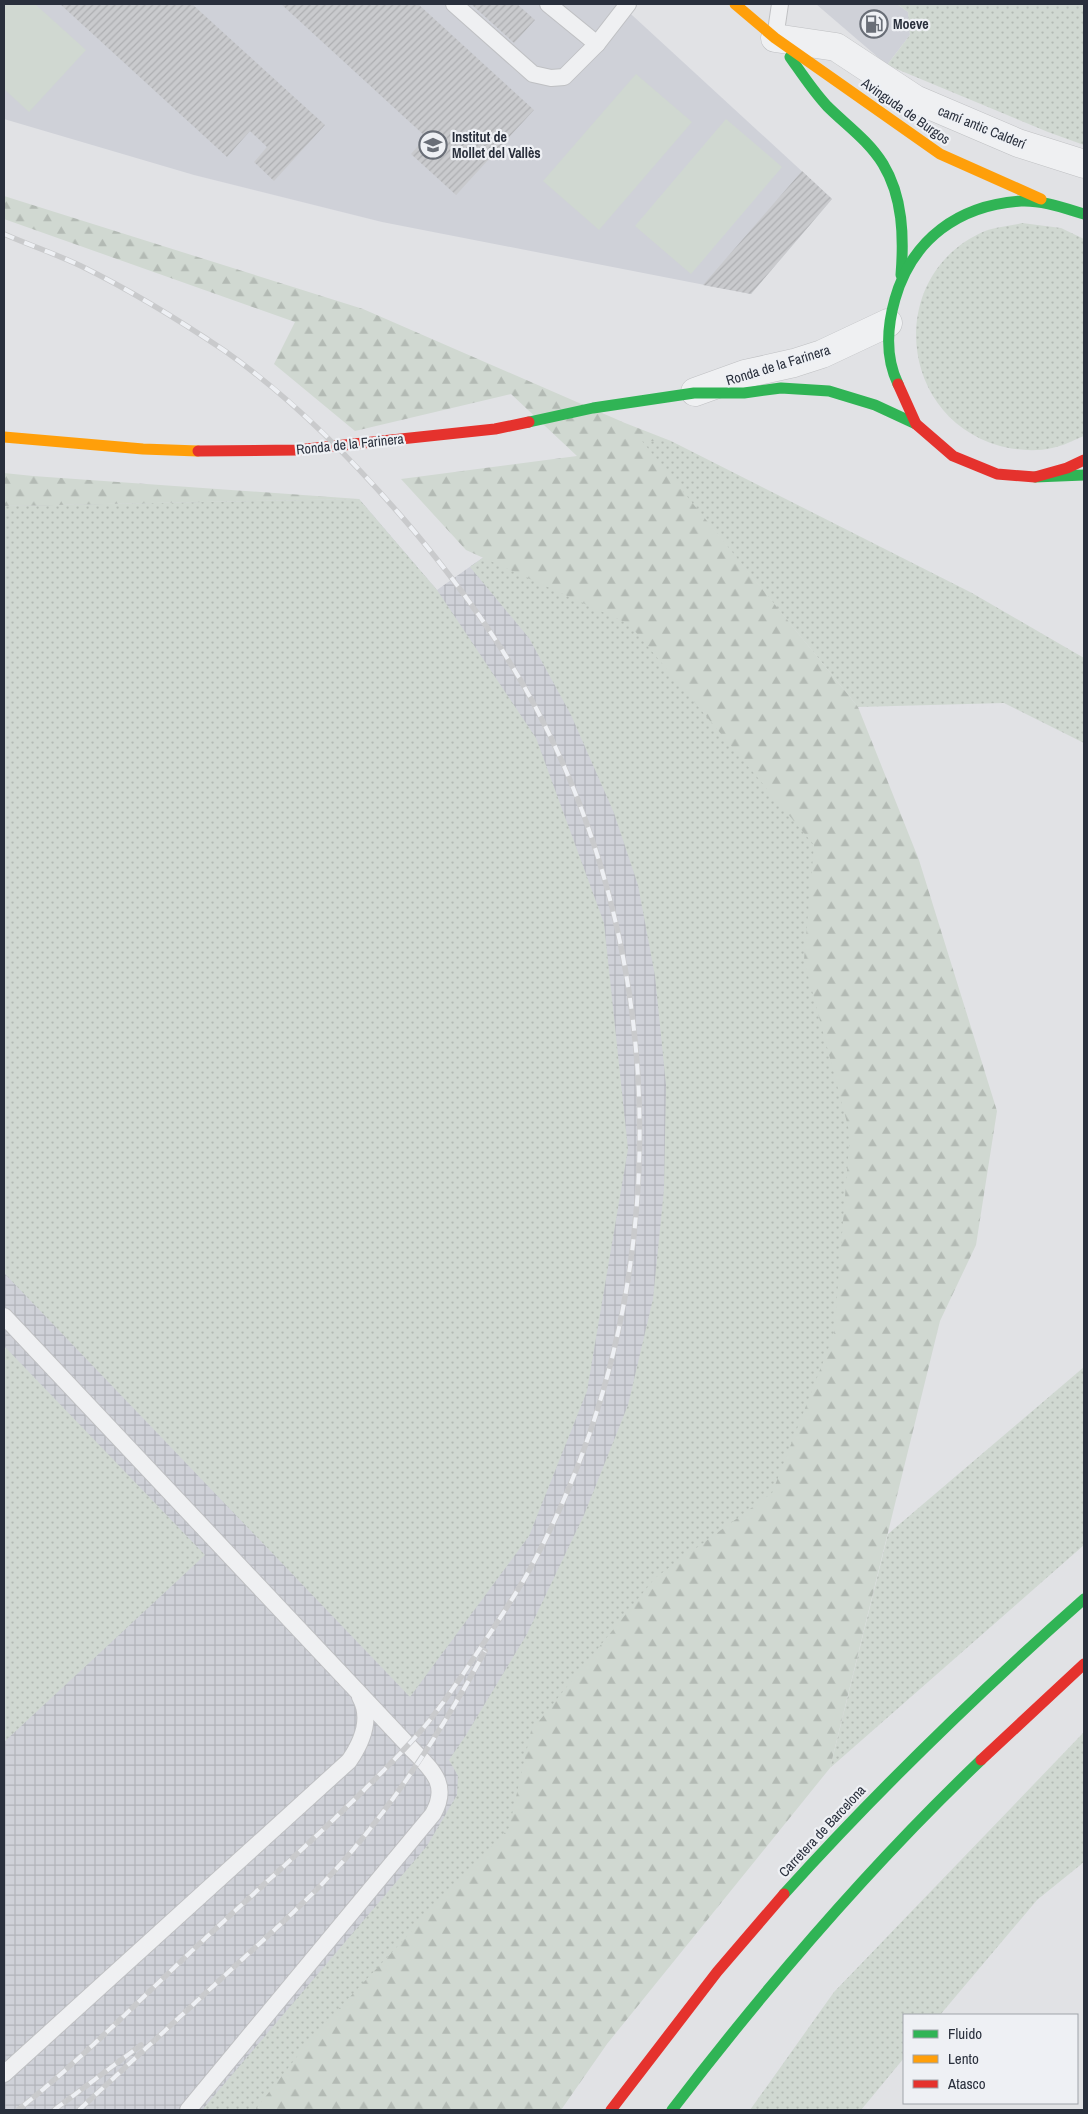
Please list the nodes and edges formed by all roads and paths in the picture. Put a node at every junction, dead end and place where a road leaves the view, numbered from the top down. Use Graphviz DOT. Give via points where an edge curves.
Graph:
graph roads {
  1 [pos="454,4"];
  2 [pos="548,4"];
  3 [pos="628,4"];
  4 [pos="735,4"];
  5 [pos="780,4"];
  6 [pos="775,38"];
  7 [pos="597,44"];
  8 [pos="1084,164"];
  9 [pos="1056,205"];
  10 [pos="1084,214"];
  11 [pos="900,280"];
  12 [pos="888,322"];
  13 [pos="694,393"];
  14 [pos="916,424"];
  15 [pos="4,437"];
  16 [pos="1084,460"];
  17 [pos="1084,475"];
  18 [pos="1035,477"];
  19 [pos="4,1316"];
  20 [pos="1084,1599"];
  21 [pos="1084,1664"];
  22 [pos="355,1689"];
  23 [pos="4,2074"];
  24 [pos="188,2110"];
  25 [pos="611,2110"];
  26 [pos="672,2110"];
  1 -- 7 [label="lane" via="533,74 564,78"];
  2 -- 7 [label="lane"];
  3 -- 7 [label="lane"];
  4 -- 6 [label="main road, Avinguda de Burgos"];
  5 -- 6 [label="lane"];
  6 -- 8 [label="street, camí antic Calderí" via="836,47 915,99 1018,143"];
  6 -- 9 [label="main road, Avinguda de Burgos" via="940,154"];
  6 -- 11 [label="main road, Avinguda de Burgos" via="822,100 875,151 888,173 902,221"];
  9 -- 10 [label="main road"];
  9 -- 11 [label="main road" via="1022,202 988,206 960,216 932,234 915,253"];
  11 -- 12 [label="main road"];
  12 -- 13 [label="street, Ronda de la Farinera" via="822,354 745,374"];
  12 -- 14 [label="main road" via="891,369"];
  13 -- 14 [label="main road, Ronda de la Farinera" via="744,393 780,388 829,391 876,405"];
  13 -- 15 [label="main road, Ronda de la Farinera" via="593,408 495,429 297,450 219,452 143,449"];
  14 -- 18 [label="main road" via="953,456 997,474"];
  16 -- 18 [label="main road"];
  17 -- 18 [label="main road"];
  19 -- 22 [label="lane"];
  20 -- 25 [label="main road, Carretera de Barcelona" via="952,1719 865,1806 784,1894 703,1990"];
  21 -- 26 [label="main road" via="916,1824 839,1906"];
  22 -- 23 [label="lane" via="364,1707 365,1722 360,1741 349,1760"];
  22 -- 24 [label="lane" via="438,1780 441,1797 438,1805"];
}
